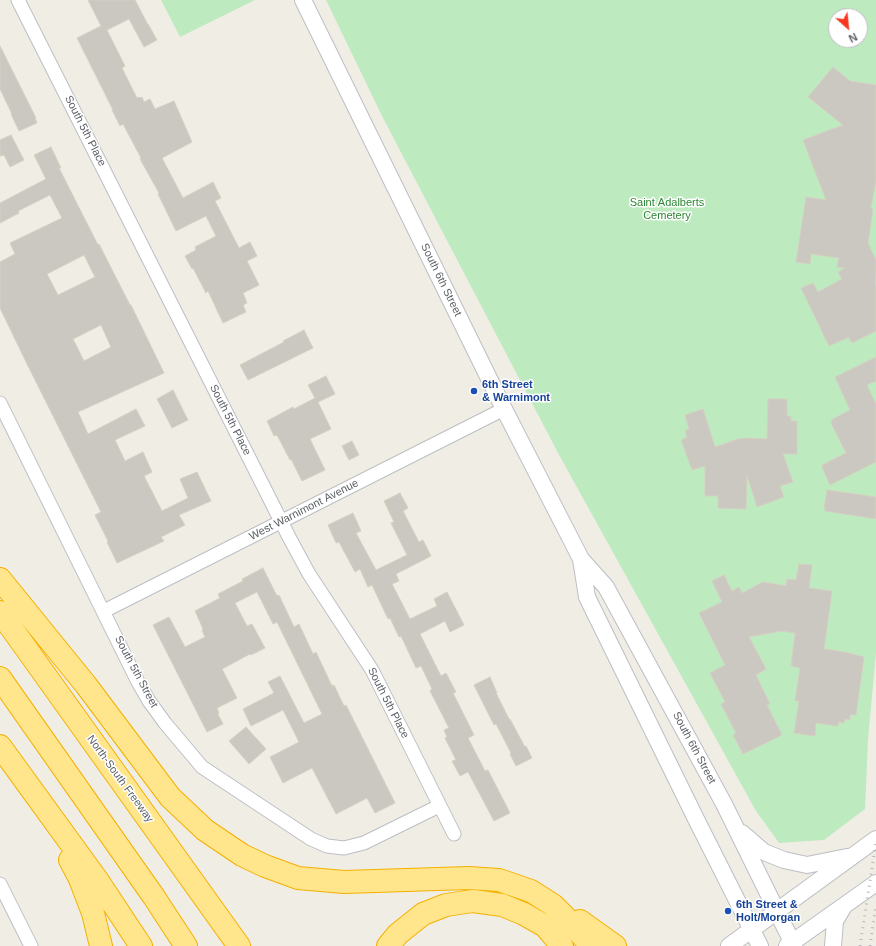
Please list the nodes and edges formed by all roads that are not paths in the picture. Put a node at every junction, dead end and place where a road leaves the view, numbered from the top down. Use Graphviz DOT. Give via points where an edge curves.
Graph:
graph roads {
  1 [pos="18,0"];
  2 [pos="302,0"];
  3 [pos="0,403"];
  4 [pos="504,409"];
  5 [pos="281,522"];
  6 [pos="581,559"];
  7 [pos="0,580"];
  8 [pos="104,610"];
  9 [pos="0,612"];
  10 [pos="0,678"];
  11 [pos="0,746"];
  12 [pos="28,784"];
  13 [pos="439,806"];
  14 [pos="736,829"];
  15 [pos="454,834"];
  16 [pos="876,839"];
  17 [pos="852,856"];
  18 [pos="876,883"];
  19 [pos="0,884"];
  20 [pos="554,905"];
  21 [pos="844,906"];
  22 [pos="776,911"];
  23 [pos="752,930"];
  24 [pos="791,945"];
  25 [pos="30,946"];
  26 [pos="101,946"];
  27 [pos="141,946"];
  28 [pos="186,946"];
  29 [pos="239,946"];
  30 [pos="388,946"];
  31 [pos="562,946"];
  32 [pos="591,946"];
  33 [pos="615,946"];
  34 [pos="730,946"];
  35 [pos="760,946"];
  36 [pos="833,946"];
  1 -- 5 [label="street, South 5th Place"];
  2 -- 4 [label="street, South 6th Street"];
  3 -- 8 [label="street, South 5th Street"];
  4 -- 5 [label="street, West Warnimont Avenue"];
  4 -- 6 [label="street, South 6th Street"];
  5 -- 8 [label="street, West Warnimont Avenue"];
  5 -- 13 [label="street, South 5th Place" via="309,574 372,670"];
  6 -- 14 [label="street, South 6th Street" via="606,587"];
  6 -- 23 [label="street, South 6th Street" via="587,597"];
  7 -- 20 [label="highway" via="86,685 170,797 205,830 242,855 298,878 344,882 469,878 499,880 531,891"];
  8 -- 13 [label="street, South 5th Street" via="149,701 202,767 311,839 327,846 344,848 364,843"];
  9 -- 29 [label="highway, North-South Freeway"];
  10 -- 28 [label="highway"];
  11 -- 12 [label="highway"];
  12 -- 26 [label="highway" via="80,880 93,914"];
  12 -- 27 [label="highway"];
  13 -- 15 [label="street, South 5th Place"];
  14 -- 17 [label="street" via="764,852 784,860 807,865"];
  14 -- 22 [label="street, South 6th Street"];
  16 -- 17 [label="street"];
  17 -- 22 [label="street"];
  18 -- 21 [label="street"];
  19 -- 25 [label="street"];
  20 -- 32 [label="highway"];
  20 -- 33 [label="highway"];
  21 -- 24 [label="street"];
  21 -- 36 [label="street" via="835,921"];
  22 -- 23 [label="street"];
  22 -- 24 [label="street, South 6th Street"];
  23 -- 34 [label="street"];
  23 -- 35 [label="street, South 6th Street"];
  30 -- 31 [label="highway" via="398,934 423,914 446,905 473,901 502,905 524,914 545,926"];
}
